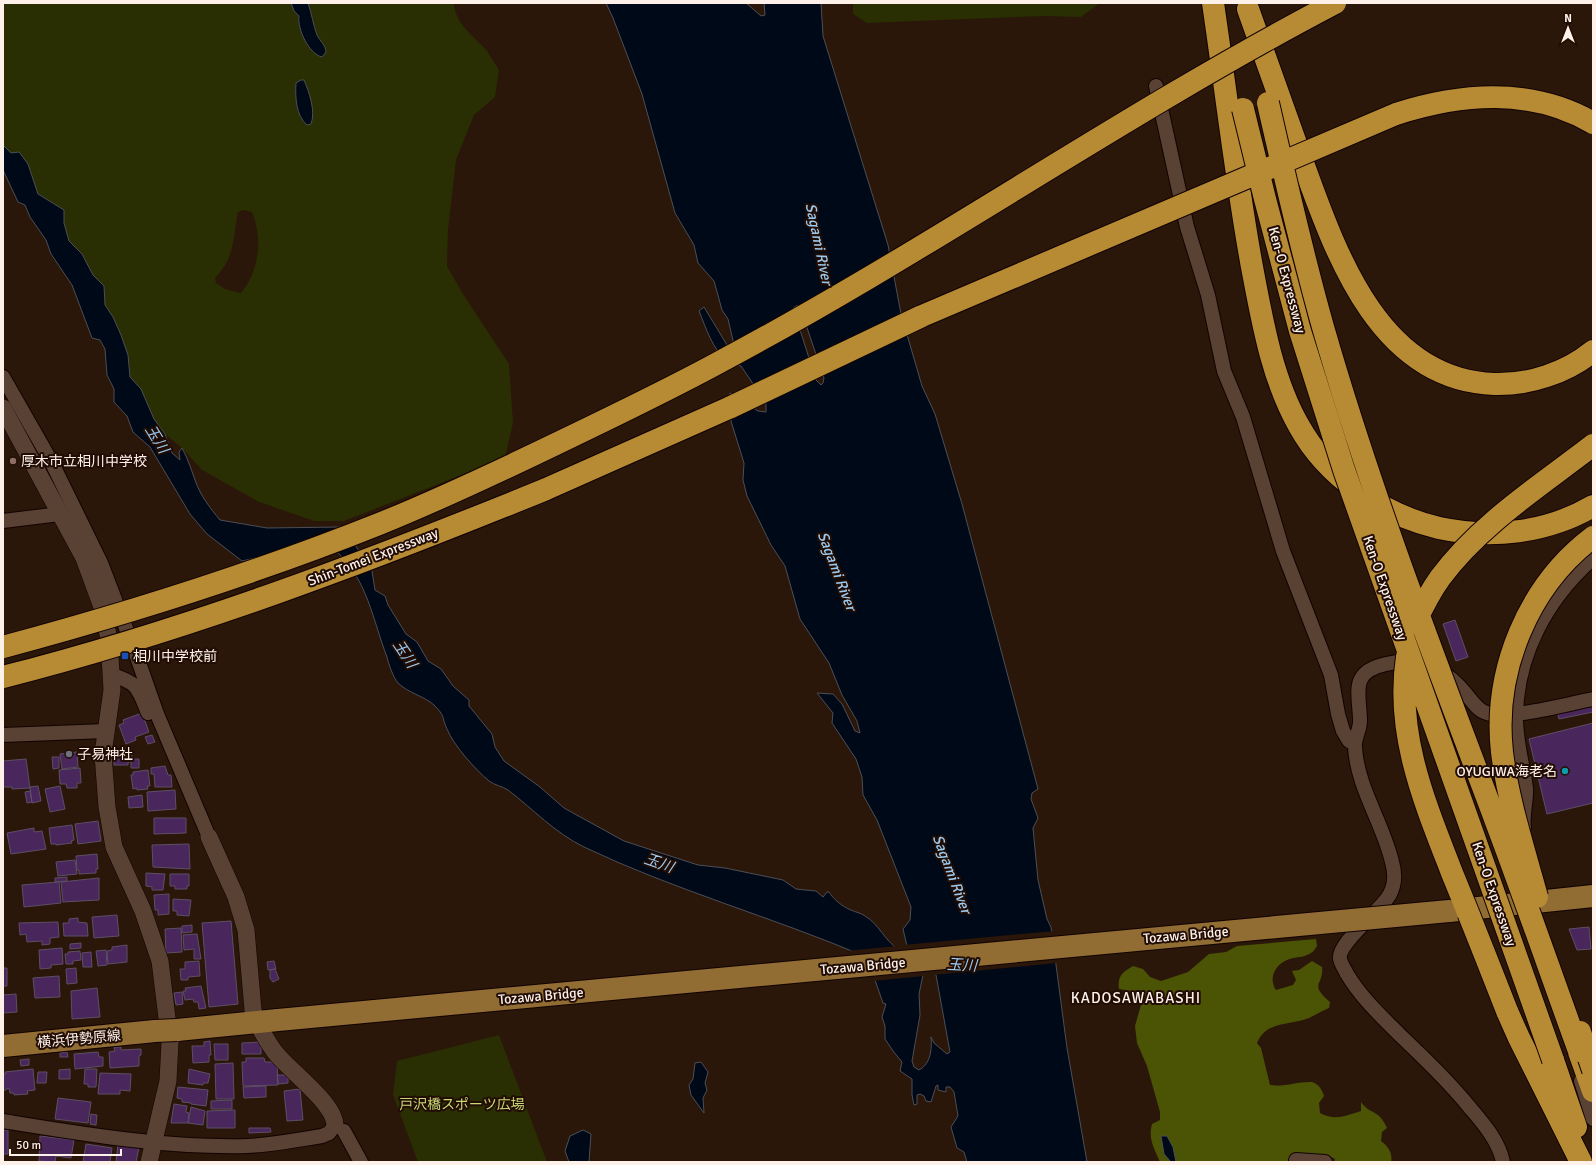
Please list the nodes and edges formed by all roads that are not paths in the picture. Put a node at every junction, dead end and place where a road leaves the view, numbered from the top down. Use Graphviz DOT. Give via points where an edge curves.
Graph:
graph roads {
  1 [pos="1213,3"];
  2 [pos="1222,3"];
  3 [pos="1335,3"];
  4 [pos="1248,6"];
  5 [pos="1156,86"];
  6 [pos="1590,122"];
  7 [pos="1593,351"];
  8 [pos="3,377"];
  9 [pos="3,408"];
  10 [pos="1593,445"];
  11 [pos="1593,506"];
  12 [pos="60,514"];
  13 [pos="3,521"];
  14 [pos="1593,537"];
  15 [pos="1593,558"];
  16 [pos="3,647"];
  17 [pos="112,675"];
  18 [pos="3,676"];
  19 [pos="1593,698"];
  20 [pos="1516,714"];
  21 [pos="106,731"];
  22 [pos="3,734"];
  23 [pos="1356,743"];
  24 [pos="209,837"];
  25 [pos="1593,896"];
  26 [pos="1535,902"];
  27 [pos="278,1020"];
  28 [pos="256,1022"];
  29 [pos="3,1046"];
  30 [pos="1593,1070"];
  31 [pos="1593,1091"];
  32 [pos="1593,1119"];
  33 [pos="3,1121"];
  34 [pos="339,1128"];
  35 [pos="153,1142"];
  36 [pos="1296,1160"];
  37 [pos="149,1162"];
  38 [pos="361,1162"];
  39 [pos="1324,1162"];
  40 [pos="1503,1162"];
  41 [pos="1581,1162"];
  42 [pos="1589,1162"];
  1 -- 11 [label="highway, bridge" via="1240,203 1256,289 1269,347 1282,389 1299,427 1311,444 1325,462 1368,497 1407,518 1434,526 1472,532 1523,531 1568,518"];
  2 -- 42 [label="highway, Ken-O Expressway, bridge" via="1243,109 1265,199 1300,331 1344,470"];
  3 -- 16 [label="highway, Shin-Tomei Expressway, bridge" via="1290,26 1096,139 872,276 716,364 492,475 381,523 273,564 163,601"];
  4 -- 7 [label="highway, bridge" via="1339,256 1365,304 1396,340 1435,368 1456,378 1480,383 1502,384 1536,379 1568,368"];
  4 -- 31 [label="highway, Ken-O Expressway, bridge" via="1289,194 1323,327 1360,444 1424,629"];
  5 -- 23 [label="street" via="1184,213 1208,295 1224,371 1243,416 1283,551 1331,675 1343,731 1349,741"];
  6 -- 18 [label="highway, Shin-Tomei Expressway, bridge" via="1543,103 1496,96 1445,101 1396,114 922,316 731,407 544,490 371,559 267,597 158,633"];
  8 -- 24 [label="street" via="52,463 101,563 138,657 157,714"];
  9 -- 12 [label="street"];
  10 -- 41 [label="highway, bridge" via="1495,521 1455,559 1439,579 1413,629 1405,666 1403,697 1409,748 1432,820 1519,1038"];
  12 -- 13 [label="street"];
  12 -- 17 [label="street" via="84,558 102,607 109,639"];
  14 -- 30 [label="highway, bridge" via="1568,559 1551,579 1522,625 1505,676 1500,730 1506,777 1544,925"];
  15 -- 20 [label="street" via="1565,585 1545,614 1530,644 1521,675"];
  17 -- 21 [label="street"];
  17 -- 24 [label="street" via="130,680 137,688 184,795"];
  19 -- 20 [label="street"];
  20 -- 23 [label="street" via="1500,716 1484,713 1452,677 1435,667 1418,661 1385,664 1369,670 1358,684 1360,725"];
  20 -- 26 [label="street" via="1526,789 1523,820"];
  21 -- 22 [label="street"];
  21 -- 35 [label="street" via="104,773 114,847 143,911 155,945 165,994 170,1063"];
  23 -- 40 [label="street" via="1362,780 1390,853 1394,881 1389,896 1351,937 1340,959 1366,1001 1434,1068 1480,1119 1501,1152"];
  24 -- 28 [label="street" via="236,897 246,930"];
  25 -- 26 [label="main road"];
  26 -- 27 [label="main road, Tozawa Bridge, bridge"];
  26 -- 32 [label="street" via="1556,994"];
  27 -- 28 [label="main road, 横浜伊勢原線"];
  28 -- 29 [label="main road, 横浜伊勢原線"];
  28 -- 34 [label="street" via="274,1051 325,1103"];
  33 -- 35 [label="street"];
  34 -- 35 [label="street" via="322,1136 248,1146"];
  34 -- 38 [label="street"];
  35 -- 37 [label="street"];
  36 -- 39 [label="street"];
}
